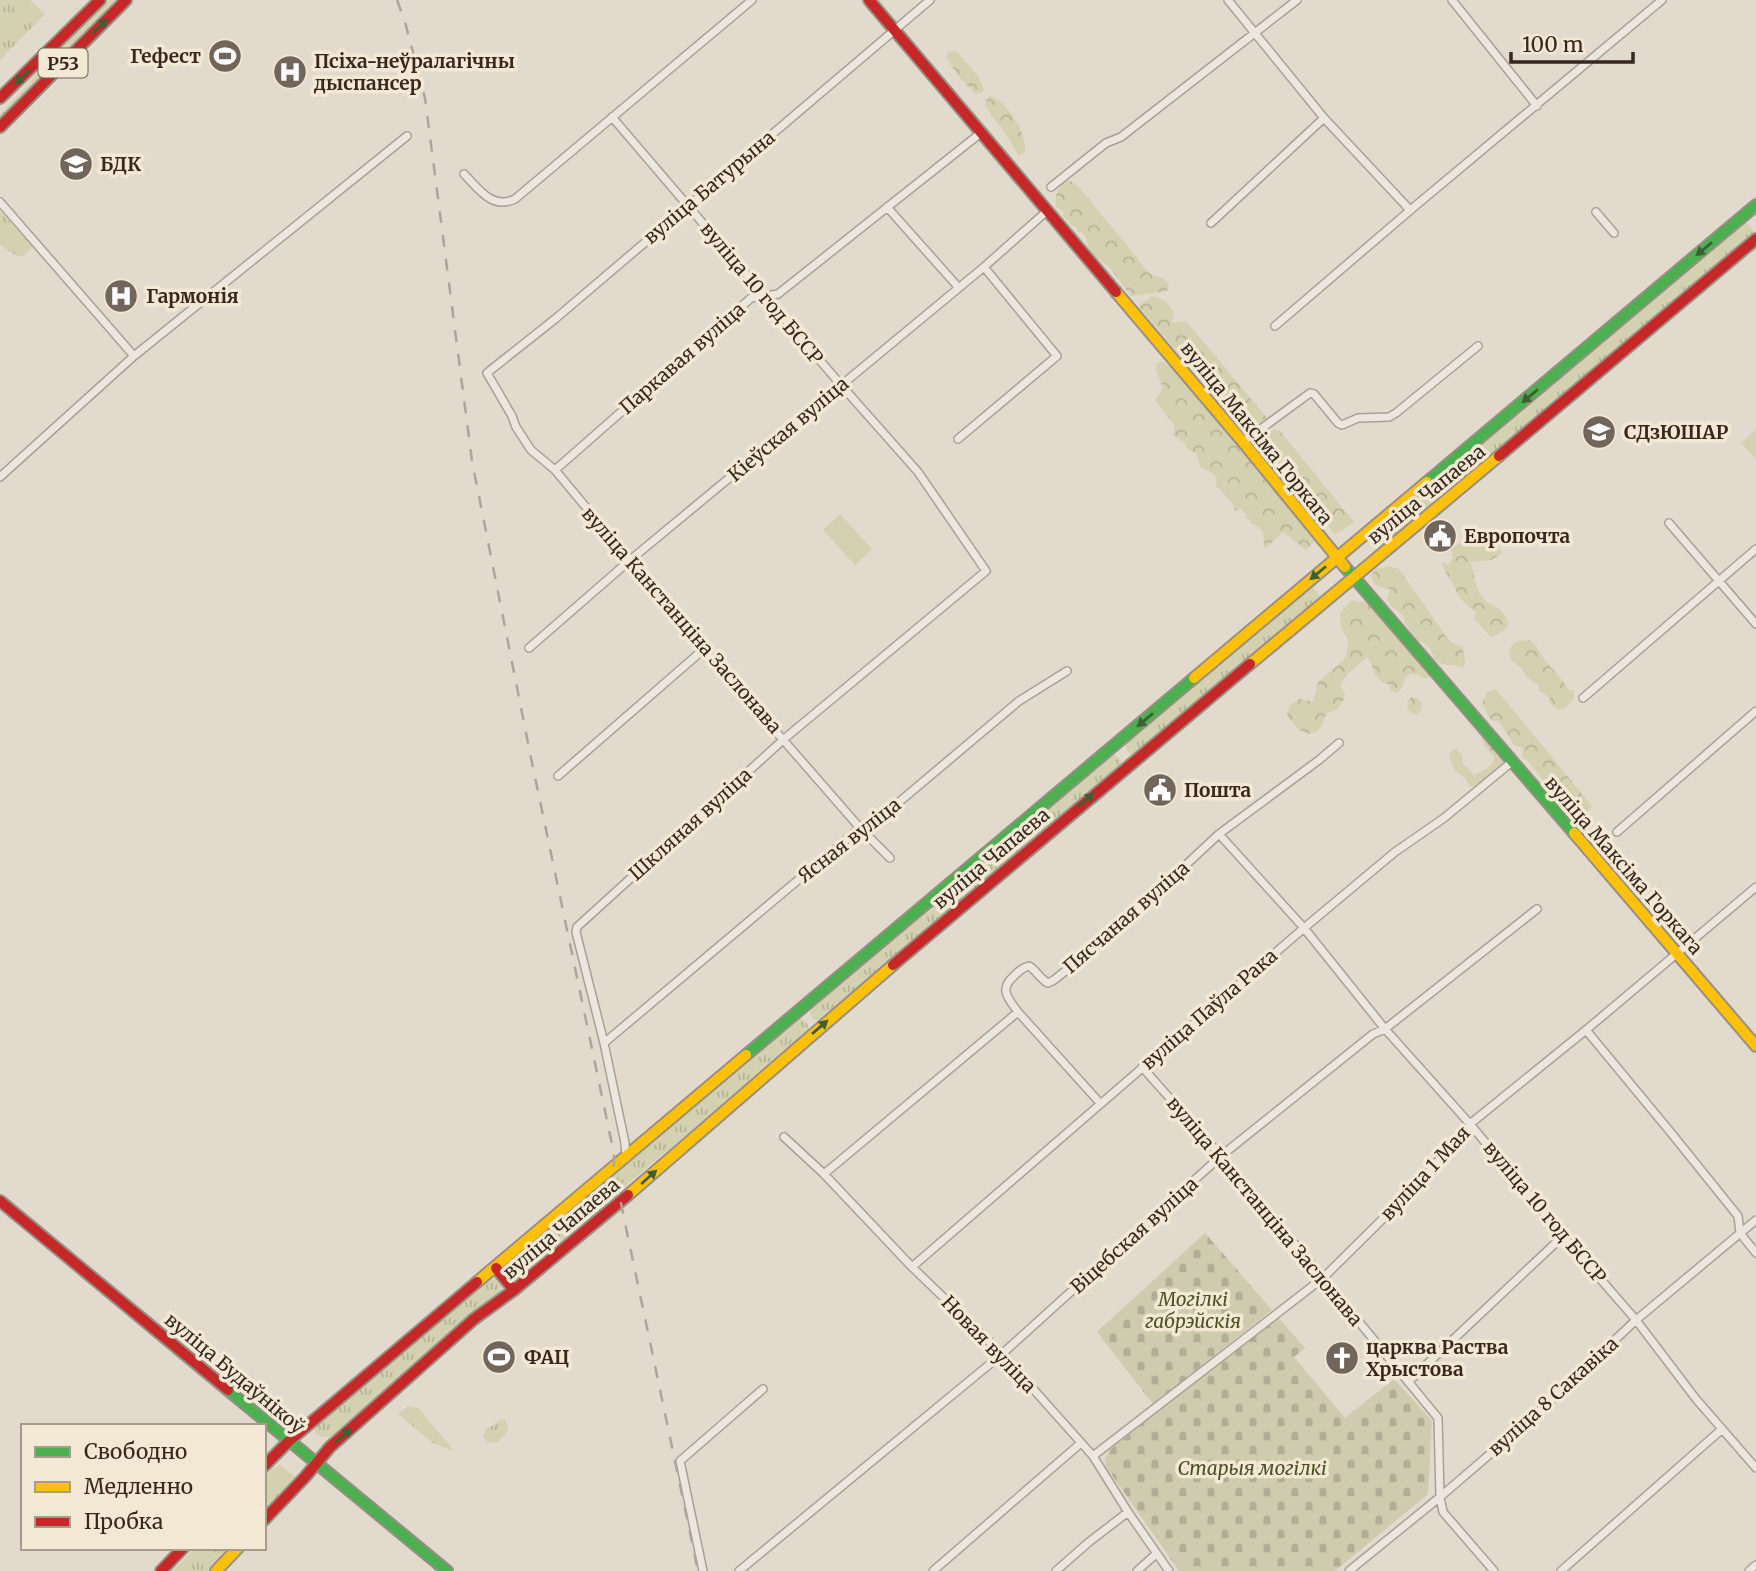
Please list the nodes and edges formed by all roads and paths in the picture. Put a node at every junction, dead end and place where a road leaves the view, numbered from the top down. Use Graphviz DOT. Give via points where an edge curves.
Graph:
graph roads {
  1 [pos="100,0"];
  2 [pos="126,0"];
  3 [pos="752,0"];
  4 [pos="870,0"];
  5 [pos="930,0"];
  6 [pos="1228,0"];
  7 [pos="1297,0"];
  8 [pos="1452,0"];
  9 [pos="1662,0"];
  10 [pos="895,30"];
  11 [pos="1256,33"];
  12 [pos="0,98"];
  13 [pos="1537,106"];
  14 [pos="612,117"];
  15 [pos="1324,118"];
  16 [pos="0,127"];
  17 [pos="982,132"];
  18 [pos="407,136"];
  19 [pos="464,174"];
  20 [pos="1051,187"];
  21 [pos="0,202"];
  22 [pos="688,206"];
  23 [pos="887,207"];
  24 [pos="1410,210"];
  25 [pos="1754,210"];
  26 [pos="1047,211"];
  27 [pos="1596,212"];
  28 [pos="1211,223"];
  29 [pos="1614,233"];
  30 [pos="1756,239"];
  31 [pos="984,267"];
  32 [pos="959,288"];
  33 [pos="765,296"];
  34 [pos="1275,326"];
  35 [pos="1478,345"];
  36 [pos="134,356"];
  37 [pos="487,373"];
  38 [pos="841,386"];
  39 [pos="958,439"];
  40 [pos="1243,442"];
  41 [pos="555,470"];
  42 [pos="0,477"];
  43 [pos="1669,523"];
  44 [pos="1756,549"];
  45 [pos="1336,557"];
  46 [pos="629,561"];
  47 [pos="986,571"];
  48 [pos="1354,578"];
  49 [pos="1720,580"];
  50 [pos="1756,624"];
  51 [pos="529,648"];
  52 [pos="704,649"];
  53 [pos="1067,671"];
  54 [pos="1583,698"];
  55 [pos="1756,711"];
  56 [pos="784,739"];
  57 [pos="1339,743"];
  58 [pos="1115,745"];
  59 [pos="1513,761"];
  60 [pos="1130,764"];
  61 [pos="558,776"];
  62 [pos="860,828"];
  63 [pos="1617,832"];
  64 [pos="1219,834"];
  65 [pos="890,858"];
  66 [pos="1756,887"];
  67 [pos="1537,909"];
  68 [pos="1304,928"];
  69 [pos="1676,953"];
  70 [pos="1018,1012"];
  71 [pos="1385,1029"];
  72 [pos="1586,1030"];
  73 [pos="604,1043"];
  74 [pos="1756,1046"];
  75 [pos="1142,1067"];
  76 [pos="1100,1102"];
  77 [pos="1470,1124"];
  78 [pos="785,1136"];
  79 [pos="1221,1156"];
  80 [pos="626,1158"];
  81 [pos="824,1174"];
  82 [pos="0,1201"];
  83 [pos="1756,1220"];
  84 [pos="1740,1234"];
  85 [pos="1563,1236"];
  86 [pos="1756,1253"];
  87 [pos="912,1267"];
  88 [pos="496,1268"];
  89 [pos="1323,1278"];
  90 [pos="514,1290"];
  91 [pos="1636,1320"];
  92 [pos="1002,1354"];
  93 [pos="1408,1382"];
  94 [pos="763,1389"];
  95 [pos="1721,1430"];
  96 [pos="289,1441"];
  97 [pos="1081,1443"];
  98 [pos="1093,1455"];
  99 [pos="316,1463"];
  100 [pos="266,1464"];
  101 [pos="1756,1468"];
  102 [pos="1440,1497"];
  103 [pos="1128,1512"];
  104 [pos="266,1518"];
  105 [pos="181,1550"];
  106 [pos="236,1550"];
  107 [pos="1156,1554"];
  108 [pos="1756,1565"];
  109 [pos="161,1571"];
  110 [pos="216,1571"];
  111 [pos="447,1571"];
  112 [pos="703,1571"];
  113 [pos="739,1571"];
  114 [pos="933,1571"];
  115 [pos="1056,1571"];
  116 [pos="1137,1571"];
  117 [pos="1169,1571"];
  118 [pos="1349,1571"];
  119 [pos="1494,1571"];
  120 [pos="1561,1571"];
  121 [pos="1749,1571"];
  1 -- 12 [label="main road, Р53, one-way"];
  16 -- 2 [label="main road, Р53, one-way"];
  3 -- 14 [label="street"];
  4 -- 10 [label="main road, вуліца Максіма Горкага"];
  5 -- 10 [label="street, вуліца Батурына"];
  6 -- 11 [label="street"];
  7 -- 11 [label="street"];
  8 -- 13 [label="street"];
  9 -- 13 [label="street"];
  10 -- 17 [label="main road, вуліца Максіма Горкага"];
  10 -- 22 [label="street, вуліца Батурына"];
  11 -- 15 [label="street"];
  11 -- 20 [label="street"];
  13 -- 24 [label="street"];
  14 -- 19 [label="street" via="508,202 491,201"];
  14 -- 22 [label="street, вуліца 10 год БССР"];
  15 -- 24 [label="street"];
  15 -- 28 [label="street"];
  17 -- 23 [label="street, Паркавая вуліца"];
  17 -- 26 [label="main road, вуліца Максіма Горкага"];
  18 -- 36 [label="street"];
  21 -- 36 [label="street"];
  22 -- 33 [label="street, вуліца 10 год БССР"];
  22 -- 37 [label="street, вуліца Батурына"];
  23 -- 32 [label="street"];
  23 -- 33 [label="street, Паркавая вуліца" via="778,294"];
  24 -- 34 [label="street"];
  25 -- 45 [label="main road, вуліца Чапаева, one-way"];
  26 -- 31 [label="street, Кіеўская вуліца"];
  26 -- 40 [label="main road, вуліца Максіма Горкага"];
  27 -- 29 [label="street"];
  30 -- 48 [label="main road, вуліца Чапаева"];
  31 -- 32 [label="street, Кіеўская вуліца"];
  31 -- 39 [label="street" via="1057,356"];
  32 -- 38 [label="street, Кіеўская вуліца"];
  33 -- 38 [label="street, вуліца 10 год БССР"];
  33 -- 41 [label="street, Паркавая вуліца" via="751,298"];
  35 -- 40 [label="street" via="1389,417 1358,418 1342,425 1310,393"];
  36 -- 42 [label="street"];
  37 -- 41 [label="street, вуліца Канстанціна Заслонава" via="531,450"];
  38 -- 46 [label="street, Кіеўская вуліца"];
  38 -- 47 [label="street, вуліца 10 год БССР" via="918,472"];
  40 -- 45 [label="main road, вуліца Максіма Горкага"];
  41 -- 46 [label="street, вуліца Канстанціна Заслонава"];
  43 -- 49 [label="street"];
  44 -- 49 [label="street"];
  45 -- 48 [label="main road, вуліца Максіма Горкага"];
  45 -- 58 [label="main road, вуліца Чапаева, one-way"];
  46 -- 51 [label="street, Кіеўская вуліца"];
  46 -- 52 [label="street, вуліца Канстанціна Заслонава"];
  47 -- 56 [label="street, Шкляная вуліца"];
  48 -- 59 [label="main road, вуліца Максіма Горкага"];
  48 -- 60 [label="main road, вуліца Чапаева"];
  49 -- 50 [label="street"];
  49 -- 54 [label="street"];
  52 -- 56 [label="street, вуліца Канстанціна Заслонава"];
  52 -- 61 [label="street"];
  53 -- 62 [label="street, Ясная вуліца" via="1019,701 873,824"];
  55 -- 63 [label="street"];
  56 -- 62 [label="street, вуліца Канстанціна Заслонава"];
  56 -- 73 [label="street, Шкляная вуліца" via="577,927"];
  57 -- 64 [label="street, Пясчаная вуліца"];
  58 -- 60 [label="main road"];
  58 -- 80 [label="main road, вуліца Чапаева"];
  59 -- 68 [label="street, вуліца Паўла Рака"];
  59 -- 69 [label="main road, вуліца Максіма Горкага"];
  90 -- 60 [label="main road, вуліца Чапаева, one-way"];
  62 -- 65 [label="street, вуліца Канстанціна Заслонава"];
  62 -- 73 [label="street, Ясная вуліца"];
  64 -- 68 [label="street, вуліца 10 год БССР"];
  64 -- 70 [label="street, Пясчаная вуліца" via="1114,932 1054,980 1048,983 1029,966 1022,968 1005,987"];
  66 -- 69 [label="street, вуліца 1 Мая"];
  67 -- 71 [label="street, Віцебская вуліца"];
  68 -- 71 [label="street, вуліца 10 год БССР"];
  68 -- 75 [label="street, вуліца Паўла Рака"];
  69 -- 72 [label="street, вуліца 1 Мая"];
  69 -- 74 [label="main road, вуліца Максіма Горкага"];
  70 -- 76 [label="street"];
  70 -- 81 [label="street"];
  71 -- 77 [label="street, вуліца 10 год БССР"];
  71 -- 79 [label="street, Віцебская вуліца"];
  72 -- 77 [label="street, вуліца 1 Мая"];
  72 -- 84 [label="street" via="1738,1216"];
  73 -- 80 [label="street, Шкляная вуліца"];
  75 -- 76 [label="street, вуліца Паўла Рака"];
  75 -- 79 [label="street, вуліца Канстанціна Заслонава"];
  76 -- 87 [label="street, вуліца Паўла Рака"];
  77 -- 85 [label="street, вуліца 10 год БССР"];
  77 -- 89 [label="street, вуліца 1 Мая" via="1415,1187"];
  78 -- 81 [label="street, Новая вуліца"];
  79 -- 89 [label="street, вуліца Канстанціна Заслонава"];
  79 -- 92 [label="street, Віцебская вуліца"];
  80 -- 88 [label="main road, вуліца Чапаева"];
  81 -- 87 [label="street, Новая вуліца"];
  82 -- 96 [label="main road, вуліца Будаўнікоў"];
  83 -- 84 [label="street, вуліца 8 Сакавіка"];
  84 -- 86 [label="street"];
  84 -- 91 [label="street, вуліца 8 Сакавіка"];
  85 -- 91 [label="street, вуліца 10 год БССР"];
  85 -- 93 [label="street"];
  87 -- 92 [label="street, Новая вуліца"];
  88 -- 90 [label="main road"];
  88 -- 96 [label="main road, вуліца Чапаева"];
  89 -- 93 [label="street, вуліца Канстанціна Заслонава"];
  89 -- 98 [label="street, вуліца 1 Мая"];
  99 -- 90 [label="main road, вуліца Чапаева, one-way" via="474,1319"];
  91 -- 95 [label="street, вуліца 10 год БССР"];
  91 -- 102 [label="street, вуліца 8 Сакавіка"];
  92 -- 97 [label="street, Новая вуліца"];
  92 -- 113 [label="street, Віцебская вуліца"];
  93 -- 102 [label="street, вуліца Канстанціна Заслонава" via="1438,1418"];
  94 -- 112 [label="street" via="680,1461"];
  95 -- 101 [label="street, вуліца 10 год БССР"];
  95 -- 120 [label="street"];
  96 -- 99 [label="main road, вуліца Будаўнікоў"];
  96 -- 100 [label="main road, вуліца Чапаева"];
  97 -- 98 [label="street, Новая вуліца"];
  97 -- 114 [label="street"];
  98 -- 103 [label="street, Новая вуліца"];
  99 -- 104 [label="main road, вуліца Чапаева"];
  99 -- 111 [label="main road, вуліца Будаўнікоў"];
  102 -- 118 [label="street, вуліца 8 Сакавіка"];
  102 -- 119 [label="street, вуліца Канстанціна Заслонава" via="1443,1512"];
  103 -- 107 [label="street, Новая вуліца"];
  103 -- 115 [label="street"];
  105 -- 109 [label="main road"];
  106 -- 110 [label="main road"];
  107 -- 116 [label="street"];
  107 -- 117 [label="street, Новая вуліца"];
  108 -- 121 [label="street"];
}
